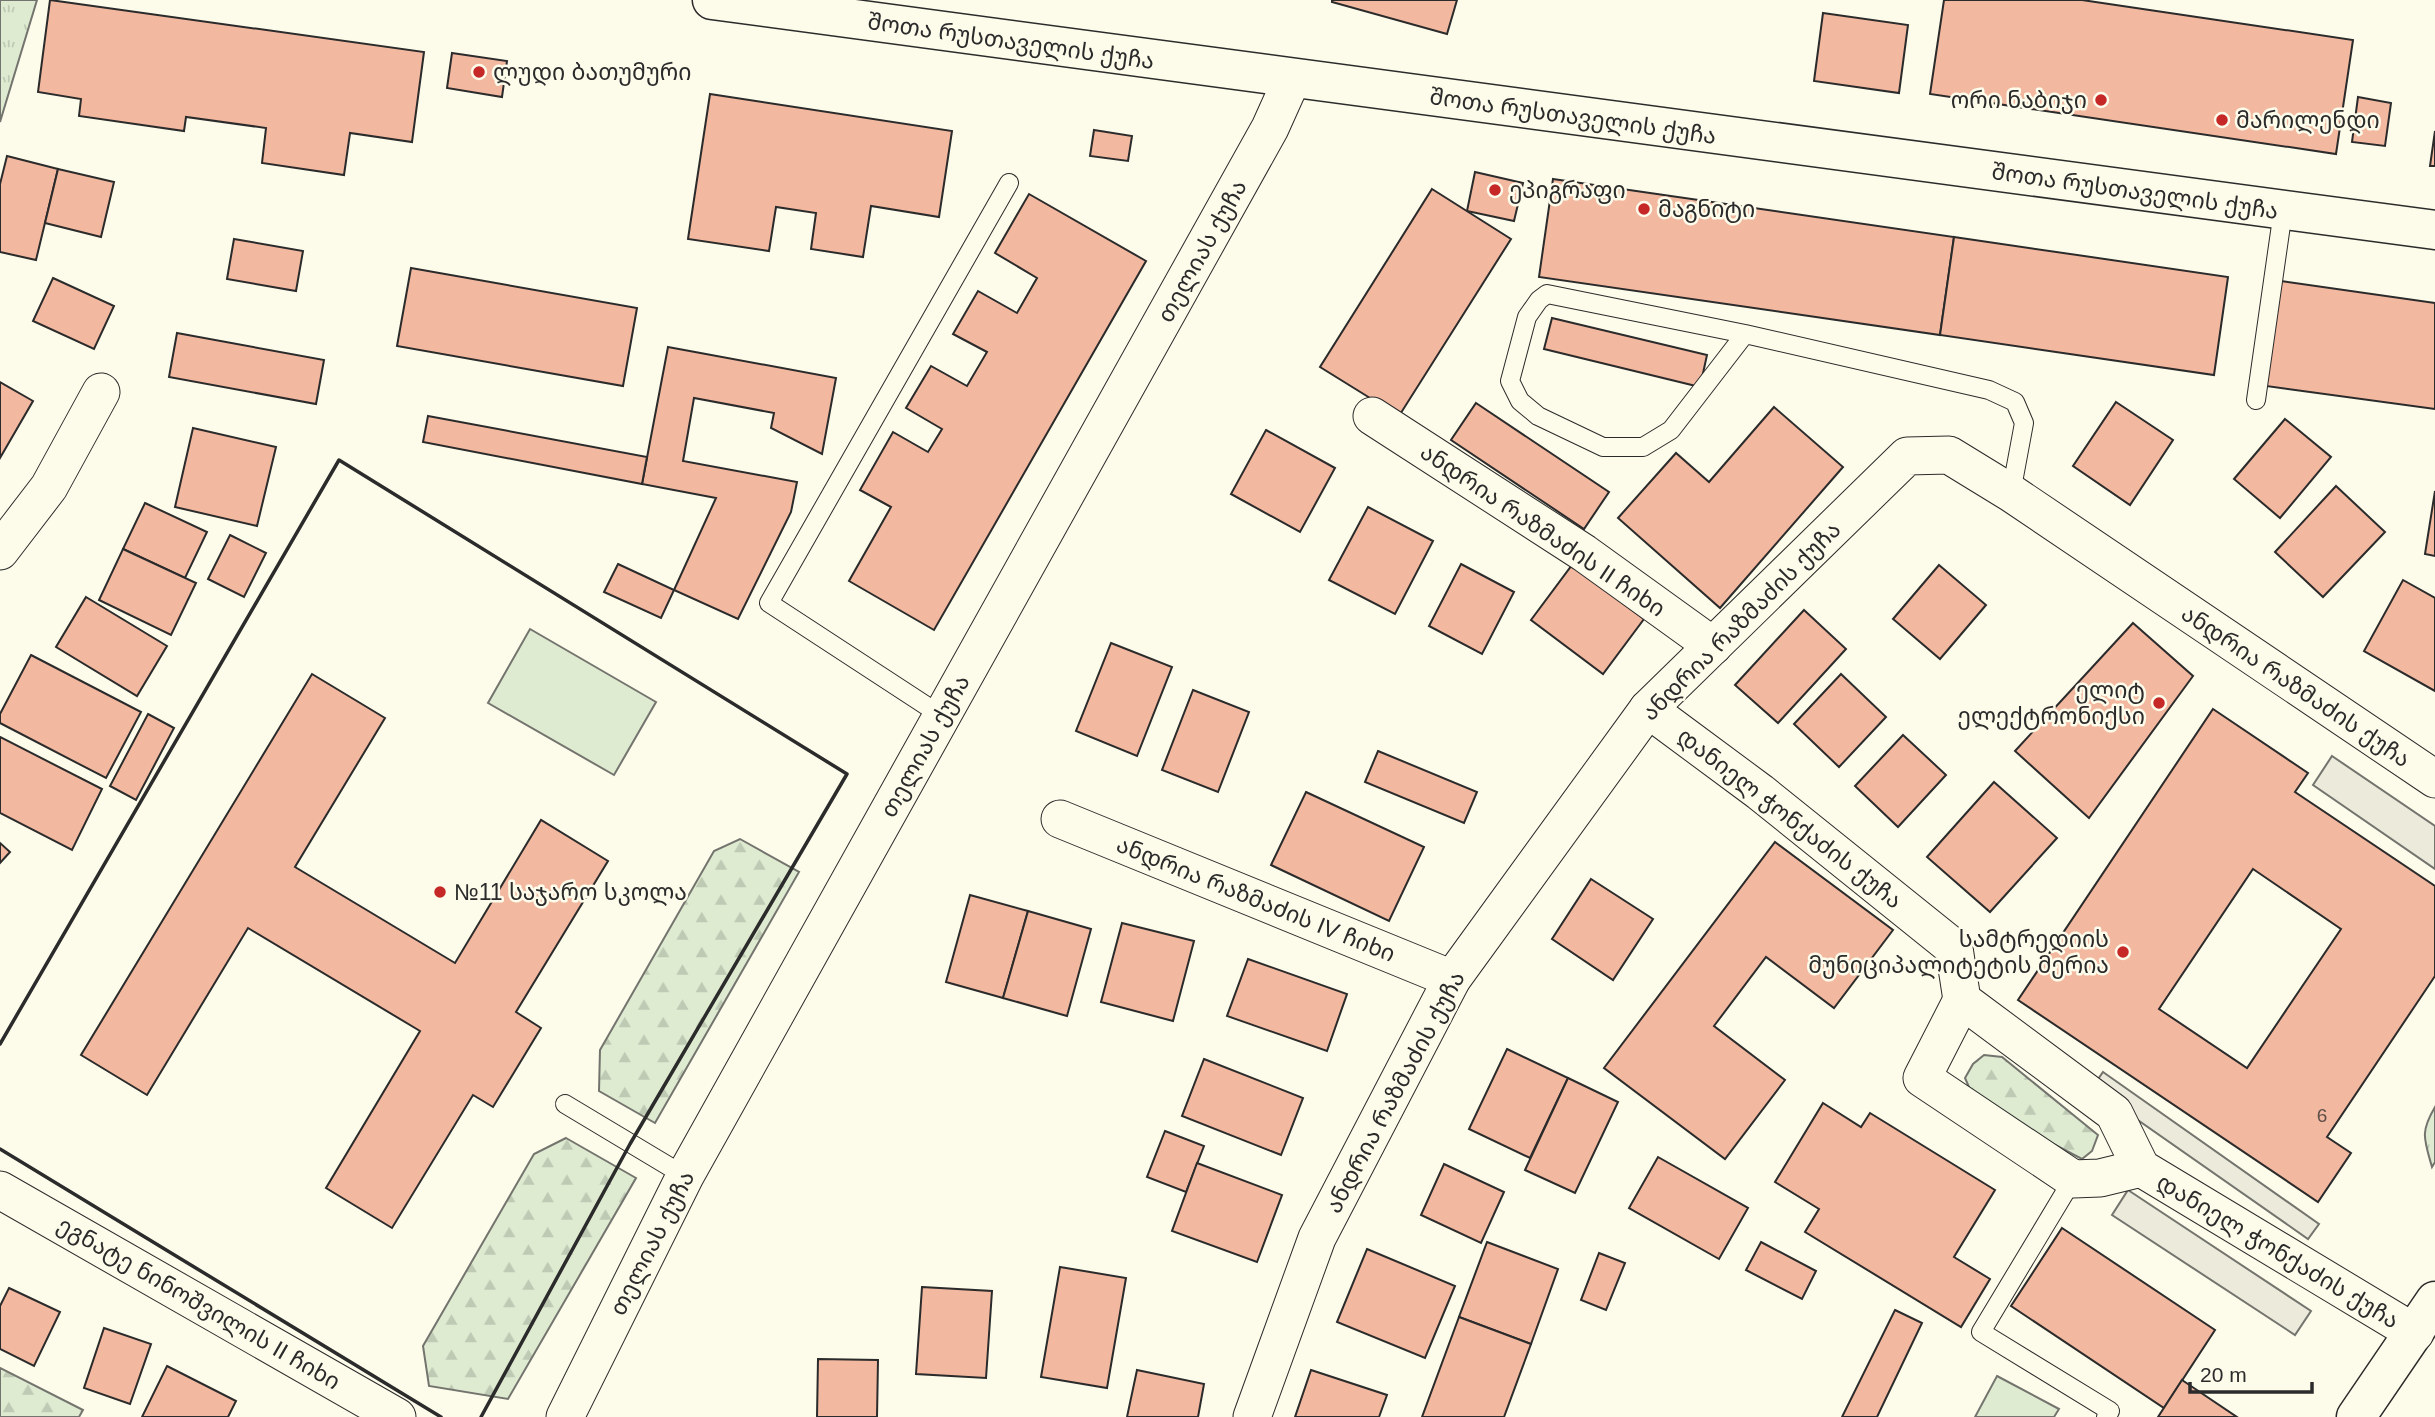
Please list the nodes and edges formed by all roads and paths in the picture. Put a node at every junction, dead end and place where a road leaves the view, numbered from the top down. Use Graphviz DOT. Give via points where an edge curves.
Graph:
graph roads {
  1 [pos="712,0"];
  2 [pos="1292,79"];
  3 [pos="1009,183"];
  4 [pos="2283,211"];
  5 [pos="2435,230"];
  6 [pos="1745,334"];
  7 [pos="101,392"];
  8 [pos="2256,400"];
  9 [pos="1373,416"];
  10 [pos="2011,493"];
  11 [pos="0,551"];
  12 [pos="1713,646"];
  13 [pos="1648,709"];
  14 [pos="942,716"];
  15 [pos="2435,779"];
  16 [pos="1060,819"];
  17 [pos="1452,979"];
  18 [pos="1962,1000"];
  19 [pos="565,1104"];
  20 [pos="2141,1168"];
  21 [pos="685,1176"];
  22 [pos="2073,1180"];
  23 [pos="0,1190"];
  24 [pos="2435,1301"];
  25 [pos="2415,1333"];
  26 [pos="397,1417"];
  27 [pos="565,1417"];
  28 [pos="1252,1417"];
  29 [pos="2106,1417"];
  30 [pos="2356,1417"];
  1 -- 2 [label="main road, შოთა რუსთაველის ქუჩა"];
  2 -- 4 [label="main road, შოთა რუსთაველის ქუჩა"];
  2 -- 14 [label="street, თელიას ქუჩა" via="1270,128"];
  3 -- 14 [label="lane" via="769,603"];
  4 -- 5 [label="main road, შოთა რუსთაველის ქუჩა"];
  4 -- 8 [label="lane"];
  6 -- 6 [label="lane" via="1547,294 1527,317 1510,381 1520,401 1538,416 1603,447 1643,447 1671,430"];
  6 -- 10 [label="lane" via="1989,390 2015,402 2024,422"];
  7 -- 11 [label="street" via="48,487"];
  9 -- 12 [label="street, ანდრია რაზმაძის II ჩიხი" via="1584,552"];
  10 -- 12 [label="street, ანდრია რაზმაძის ქუჩა" via="1949,455 1907,456"];
  10 -- 15 [label="street, ანდრია რაზმაძის ქუჩა"];
  12 -- 13 [label="street, ანდრია რაზმაძის ქუჩა"];
  13 -- 17 [label="street, ანდრია რაზმაძის ქუჩა"];
  13 -- 18 [label="street, დანიელ ჭონქაძის ქუჩა" via="1939,934 1954,948"];
  14 -- 21 [label="street, თელიას ქუჩა"];
  16 -- 17 [label="street, ანდრია რაზმაძის IV ჩიხი"];
  17 -- 28 [label="street, ანდრია რაზმაძის ქუჩა" via="1317,1238"];
  18 -- 20 [label="street, დანიელ ჭონქაძის ქუჩა" via="2114,1113"];
  18 -- 22 [label="street" via="1922,1078"];
  19 -- 21 [label="lane"];
  20 -- 22 [label="street, დანიელ ჭონქაძის ქუჩა"];
  20 -- 25 [label="street, დანიელ ჭონქაძის ქუჩა"];
  21 -- 27 [label="street, თელიას ქუჩა"];
  22 -- 29 [label="lane" via="1981,1332 2110,1411"];
  23 -- 26 [label="street, ეგნატე ნინოშვილის II ჩიხი"];
  24 -- 25 [label="main road"];
  25 -- 30 [label="main road"];
}
